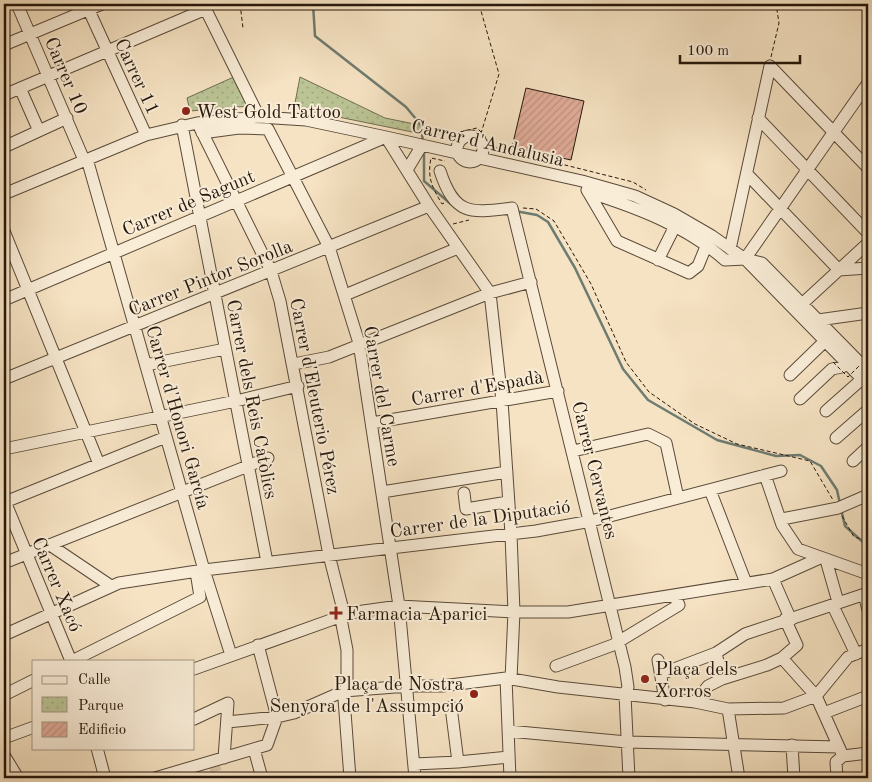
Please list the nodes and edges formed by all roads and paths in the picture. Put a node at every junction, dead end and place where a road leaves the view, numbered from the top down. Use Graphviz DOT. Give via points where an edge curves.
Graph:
graph roads {
  1 [pos="17,4"];
  2 [pos="102,4"];
  3 [pos="240,4"];
  4 [pos="495,4"];
  5 [pos="776,4"];
  6 [pos="480,5"];
  7 [pos="204,6"];
  8 [pos="87,7"];
  9 [pos="243,28"];
  10 [pos="30,34"];
  11 [pos="4,45"];
  12 [pos="108,51"];
  13 [pos="770,66"];
  14 [pos="48,76"];
  15 [pos="868,84"];
  16 [pos="20,88"];
  17 [pos="4,95"];
  18 [pos="259,117"];
  19 [pos="66,118"];
  20 [pos="758,118"];
  21 [pos="182,126"];
  22 [pos="200,128"];
  23 [pos="39,131"];
  24 [pos="835,133"];
  25 [pos="146,135"];
  26 [pos="386,137"];
  27 [pos="479,140"];
  28 [pos="422,145"];
  29 [pos="4,146"];
  30 [pos="457,153"];
  31 [pos="480,158"];
  32 [pos="86,159"];
  33 [pos="429,166"];
  34 [pos="868,168"];
  35 [pos="407,170"];
  36 [pos="808,170"];
  37 [pos="440,171"];
  38 [pos="746,174"];
  39 [pos="292,176"];
  40 [pos="582,181"];
  41 [pos="588,192"];
  42 [pos="4,194"];
  43 [pos="236,200"];
  44 [pos="429,206"];
  45 [pos="512,208"];
  46 [pos="781,208"];
  47 [pos="483,211"];
  48 [pos="199,216"];
  49 [pos="448,225"];
  50 [pos="675,226"];
  51 [pos="4,231"];
  52 [pos="868,234"];
  53 [pos="868,243"];
  54 [pos="707,244"];
  55 [pos="330,247"];
  56 [pos="458,248"];
  57 [pos="730,248"];
  58 [pos="114,253"];
  59 [pos="745,259"];
  60 [pos="658,260"];
  61 [pos="868,268"];
  62 [pos="839,270"];
  63 [pos="271,271"];
  64 [pos="531,282"];
  65 [pos="28,290"];
  66 [pos="490,293"];
  67 [pos="214,294"];
  68 [pos="344,295"];
  69 [pos="4,300"];
  70 [pos="802,304"];
  71 [pos="868,313"];
  72 [pos="818,320"];
  73 [pos="135,326"];
  74 [pos="825,341"];
  75 [pos="359,343"];
  76 [pos="225,349"];
  77 [pos="56,358"];
  78 [pos="833,362"];
  79 [pos="846,363"];
  80 [pos="294,364"];
  81 [pos="146,365"];
  82 [pos="865,372"];
  83 [pos="790,375"];
  84 [pos="4,379"];
  85 [pos="298,386"];
  86 [pos="558,391"];
  87 [pos="800,399"];
  88 [pos="236,401"];
  89 [pos="502,401"];
  90 [pos="868,410"];
  91 [pos="826,411"];
  92 [pos="160,416"];
  93 [pos="372,423"];
  94 [pos="86,432"];
  95 [pos="166,436"];
  96 [pos="836,438"];
  97 [pos="868,447"];
  98 [pos="4,449"];
  99 [pos="573,451"];
  100 [pos="268,458"];
  101 [pos="853,460"];
  102 [pos="99,464"];
  103 [pos="248,466"];
  104 [pos="781,471"];
  105 [pos="507,472"];
  106 [pos="765,475"];
  107 [pos="710,490"];
  108 [pos="182,492"];
  109 [pos="382,492"];
  110 [pos="464,493"];
  111 [pos="868,495"];
  112 [pos="678,498"];
  113 [pos="4,500"];
  114 [pos="508,502"];
  115 [pos="838,508"];
  116 [pos="8,517"];
  117 [pos="782,518"];
  118 [pos="591,521"];
  119 [pos="511,534"];
  120 [pos="868,541"];
  121 [pos="50,545"];
  122 [pos="390,548"];
  123 [pos="27,554"];
  124 [pos="329,555"];
  125 [pos="823,559"];
  126 [pos="267,562"];
  127 [pos="4,563"];
  128 [pos="204,570"];
  129 [pos="868,574"];
  130 [pos="773,579"];
  131 [pos="746,584"];
  132 [pos="111,586"];
  133 [pos="866,594"];
  134 [pos="674,595"];
  135 [pos="835,604"];
  136 [pos="612,605"];
  137 [pos="399,606"];
  138 [pos="868,610"];
  139 [pos="514,612"];
  140 [pos="51,613"];
  141 [pos="342,615"];
  142 [pos="788,619"];
  143 [pos="4,634"];
  144 [pos="620,641"];
  145 [pos="258,645"];
  146 [pos="868,650"];
  147 [pos="716,652"];
  148 [pos="856,654"];
  149 [pos="231,655"];
  150 [pos="782,658"];
  151 [pos="71,660"];
  152 [pos="73,660"];
  153 [pos="658,660"];
  154 [pos="556,666"];
  155 [pos="195,669"];
  156 [pos="661,674"];
  157 [pos="508,678"];
  158 [pos="722,679"];
  159 [pos="32,681"];
  160 [pos="408,686"];
  161 [pos="344,691"];
  162 [pos="4,695"];
  163 [pos="625,695"];
  164 [pos="816,696"];
  165 [pos="868,696"];
  166 [pos="668,700"];
  167 [pos="694,702"];
  168 [pos="451,707"];
  169 [pos="728,709"];
  170 [pos="824,713"];
  171 [pos="277,717"];
  172 [pos="195,718"];
  173 [pos="227,722"];
  174 [pos="32,727"];
  175 [pos="508,732"];
  176 [pos="4,738"];
  177 [pos="627,742"];
  178 [pos="735,743"];
  179 [pos="792,745"];
  180 [pos="254,749"];
  181 [pos="98,750"];
  182 [pos="841,751"];
  183 [pos="868,753"];
  184 [pos="4,755"];
  185 [pos="509,756"];
  186 [pos="224,758"];
  187 [pos="458,762"];
  188 [pos="414,764"];
  189 [pos="18,778"];
  190 [pos="105,778"];
  191 [pos="155,778"];
  192 [pos="262,778"];
  193 [pos="350,778"];
  194 [pos="415,778"];
  195 [pos="510,778"];
  196 [pos="628,778"];
  197 [pos="739,778"];
  198 [pos="794,778"];
  199 [pos="837,778"];
  1 -- 10 [label="street, Carrer 10"];
  2 -- 8 [label="street"];
  3 -- 9 [label="path"];
  4 -- 6 [label="path"];
  5 -- 13 [label="path" via="779,23"];
  6 -- 27 [label="path" via="499,74"];
  7 -- 12 [label="street"];
  7 -- 18 [label="street"];
  8 -- 10 [label="street"];
  8 -- 12 [label="street, Carrer 11"];
  10 -- 11 [label="street"];
  10 -- 14 [label="street, Carrer 10"];
  12 -- 14 [label="street"];
  12 -- 25 [label="street, Carrer 11"];
  13 -- 20 [label="street"];
  13 -- 24 [label="street"];
  14 -- 16 [label="street"];
  14 -- 19 [label="street, Carrer 10"];
  15 -- 24 [label="street"];
  16 -- 17 [label="street"];
  16 -- 23 [label="street"];
  18 -- 22 [label="street, Carrer d'Andalusia"];
  18 -- 26 [label="street, Carrer d'Andalusia" via="306,120"];
  19 -- 23 [label="street"];
  19 -- 32 [label="street, Carrer 10"];
  20 -- 36 [label="street"];
  20 -- 38 [label="street"];
  21 -- 22 [label="street"];
  21 -- 25 [label="street"];
  21 -- 48 [label="street, Carrer dels Reis Catòlics"];
  22 -- 39 [label="street, Carrer del Carme" via="268,129"];
  22 -- 43 [label="street, Carrer d'Eleuterio Pérez"];
  23 -- 29 [label="street"];
  24 -- 34 [label="street"];
  24 -- 36 [label="street"];
  25 -- 32 [label="street"];
  26 -- 28 [label="street, Carrer d'Andalusia"];
  26 -- 35 [label="street"];
  26 -- 39 [label="street, Carrer de Sagunt"];
  27 -- 30 [label="street" via="471,136 463,138"];
  27 -- 31 [label="street" via="483,151"];
  28 -- 30 [label="street, Carrer d'Andalusia"];
  28 -- 35 [label="street"];
  30 -- 31 [label="street" via="466,162"];
  31 -- 40 [label="street, Carrer d'Andalusia"];
  32 -- 42 [label="street"];
  32 -- 58 [label="street, Carrer d'Honori García"];
  33 -- 37 [label="path" via="428,173"];
  35 -- 44 [label="street"];
  36 -- 46 [label="street"];
  36 -- 52 [label="street"];
  37 -- 47 [label="street" via="447,192 461,207"];
  38 -- 46 [label="street"];
  38 -- 57 [label="street"];
  39 -- 43 [label="street, Carrer de Sagunt"];
  39 -- 55 [label="street, Carrer del Carme"];
  40 -- 41 [label="street, Carrer d'Andalusia"];
  40 -- 57 [label="street, Carrer d'Andalusia" via="634,196"];
  41 -- 50 [label="street, Carrer d'Andalusia" via="634,206"];
  41 -- 60 [label="street" via="617,241"];
  43 -- 48 [label="street, Carrer de Sagunt"];
  43 -- 63 [label="street, Carrer d'Eleuterio Pérez"];
  44 -- 55 [label="street, Carrer Pintor Sorolla"];
  44 -- 56 [label="street"];
  45 -- 47 [label="street"];
  45 -- 64 [label="street, Carrer Cervantes"];
  45 -- 115 [label="path" via="536,209 554,221 591,284 626,362 649,392 695,424 737,444 810,461"];
  46 -- 59 [label="street"];
  46 -- 62 [label="street"];
  47 -- 49 [label="path" via="484,216"];
  48 -- 58 [label="street, Carrer de Sagunt"];
  48 -- 67 [label="street, Carrer dels Reis Catòlics"];
  50 -- 54 [label="street, Carrer d'Andalusia"];
  50 -- 60 [label="street"];
  51 -- 65 [label="street"];
  53 -- 62 [label="street"];
  54 -- 59 [label="street, Carrer d'Andalusia" via="726,260"];
  54 -- 60 [label="street" via="698,266 689,273"];
  55 -- 63 [label="street, Carrer Pintor Sorolla"];
  55 -- 68 [label="street, Carrer del Carme"];
  56 -- 66 [label="street"];
  56 -- 68 [label="street"];
  57 -- 59 [label="street, Carrer d'Andalusia"];
  58 -- 65 [label="street, Carrer de Sagunt"];
  58 -- 73 [label="street, Carrer d'Honori García"];
  59 -- 70 [label="street, Carrer d'Andalusia" via="762,263"];
  59 -- 74 [label="street, Carrer d'Andalusia"];
  61 -- 62 [label="street"];
  62 -- 70 [label="street"];
  63 -- 67 [label="street, Carrer Pintor Sorolla"];
  63 -- 80 [label="street, Carrer d'Eleuterio Pérez"];
  64 -- 66 [label="street"];
  64 -- 86 [label="street, Carrer Cervantes"];
  65 -- 69 [label="street, Carrer de Sagunt"];
  65 -- 77 [label="street"];
  66 -- 75 [label="street"];
  66 -- 89 [label="street"];
  67 -- 73 [label="street, Carrer Pintor Sorolla"];
  67 -- 76 [label="street, Carrer dels Reis Catòlics"];
  68 -- 75 [label="street, Carrer del Carme"];
  70 -- 72 [label="street, Carrer d'Andalusia"];
  71 -- 72 [label="street"];
  72 -- 82 [label="street, Carrer d'Andalusia"];
  73 -- 77 [label="street, Carrer Pintor Sorolla"];
  73 -- 81 [label="street, Carrer d'Honori García"];
  74 -- 79 [label="street, Carrer d'Andalusia"];
  74 -- 83 [label="street"];
  75 -- 80 [label="street" via="329,357"];
  75 -- 93 [label="street, Carrer del Carme"];
  76 -- 81 [label="street"];
  76 -- 88 [label="street, Carrer dels Reis Catòlics"];
  77 -- 84 [label="street, Carrer Pintor Sorolla"];
  77 -- 94 [label="street"];
  78 -- 82 [label="path, bridge" via="848,377"];
  79 -- 82 [label="street, Carrer d'Andalusia"];
  79 -- 87 [label="street" via="832,369"];
  80 -- 85 [label="street, Carrer d'Eleuterio Pérez"];
  81 -- 92 [label="street, Carrer d'Honori García"];
  82 -- 91 [label="street"];
  85 -- 88 [label="street"];
  85 -- 124 [label="street, Carrer d'Eleuterio Pérez"];
  86 -- 89 [label="street, Carrer d'Espadà"];
  86 -- 99 [label="street, Carrer Cervantes"];
  88 -- 92 [label="street"];
  88 -- 103 [label="street, Carrer dels Reis Catòlics"];
  89 -- 93 [label="street, Carrer d'Espadà"];
  89 -- 105 [label="street"];
  90 -- 96 [label="street"];
  92 -- 94 [label="street"];
  92 -- 95 [label="street, Carrer d'Honori García"];
  93 -- 109 [label="street, Carrer del Carme"];
  94 -- 98 [label="street"];
  94 -- 102 [label="street"];
  95 -- 102 [label="street"];
  95 -- 108 [label="street, Carrer d'Honori García"];
  97 -- 101 [label="street"];
  99 -- 112 [label="street" via="648,434 666,443"];
  99 -- 118 [label="street, Carrer Cervantes"];
  100 -- 103 [label="street"];
  102 -- 113 [label="street"];
  103 -- 108 [label="street"];
  103 -- 126 [label="street, Carrer dels Reis Catòlics"];
  104 -- 106 [label="street, Carrer de la Diputació"];
  105 -- 109 [label="street"];
  105 -- 114 [label="street"];
  106 -- 107 [label="street, Carrer de la Diputació"];
  106 -- 117 [label="street"];
  107 -- 112 [label="street, Carrer de la Diputació"];
  107 -- 131 [label="street"];
  108 -- 121 [label="street"];
  108 -- 128 [label="street, Carrer d'Honori García"];
  109 -- 122 [label="street, Carrer del Carme"];
  110 -- 114 [label="street" via="466,509"];
  111 -- 115 [label="street"];
  112 -- 118 [label="street, Carrer de la Diputació"];
  113 -- 116 [label="street, Carrer Xacó"];
  114 -- 119 [label="street"];
  115 -- 117 [label="street"];
  115 -- 120 [label="path" via="854,537"];
  116 -- 123 [label="street, Carrer Xacó"];
  117 -- 125 [label="street" via="782,525 798,548"];
  118 -- 119 [label="street, Carrer de la Diputació"];
  118 -- 136 [label="street, Carrer Cervantes"];
  119 -- 122 [label="street, Carrer de la Diputació"];
  119 -- 139 [label="street"];
  121 -- 123 [label="street"];
  121 -- 132 [label="street"];
  122 -- 124 [label="street, Carrer de la Diputació"];
  122 -- 137 [label="street, Carrer del Carme"];
  123 -- 127 [label="street"];
  123 -- 140 [label="street, Carrer Xacó"];
  124 -- 126 [label="street, Carrer de la Diputació"];
  124 -- 141 [label="street, Carrer d'Eleuterio Pérez"];
  125 -- 129 [label="street"];
  125 -- 130 [label="street"];
  125 -- 135 [label="street"];
  126 -- 128 [label="street, Carrer de la Diputació"];
  128 -- 132 [label="street, Carrer de la Diputació"];
  128 -- 149 [label="street, Carrer d'Honori García"];
  128 -- 152 [label="street" via="197,578 200,596"];
  130 -- 131 [label="street"];
  130 -- 142 [label="street"];
  131 -- 134 [label="street"];
  132 -- 140 [label="street, Carrer de la Diputació"];
  133 -- 135 [label="street"];
  133 -- 138 [label="street"];
  134 -- 136 [label="street"];
  134 -- 144 [label="street" via="678,606"];
  135 -- 142 [label="street"];
  135 -- 148 [label="street"];
  136 -- 139 [label="street" via="568,612"];
  136 -- 144 [label="street, Carrer Cervantes"];
  137 -- 139 [label="street"];
  137 -- 141 [label="street"];
  137 -- 160 [label="street, Carrer del Carme"];
  139 -- 157 [label="street"];
  140 -- 143 [label="street, Carrer de la Diputació"];
  140 -- 151 [label="street, Carrer Xacó"];
  141 -- 145 [label="street"];
  141 -- 161 [label="street, Carrer d'Eleuterio Pérez" via="348,682"];
  142 -- 147 [label="street" via="745,634"];
  142 -- 150 [label="street" via="797,645"];
  144 -- 154 [label="street"];
  144 -- 163 [label="street, Carrer Cervantes" via="628,687"];
  145 -- 149 [label="street"];
  145 -- 171 [label="street"];
  146 -- 148 [label="street"];
  147 -- 156 [label="street"];
  147 -- 158 [label="street"];
  148 -- 164 [label="street" via="848,657"];
  149 -- 155 [label="street"];
  150 -- 158 [label="street"];
  150 -- 164 [label="street"];
  153 -- 156 [label="street"];
  156 -- 166 [label="street"];
  157 -- 160 [label="street" via="442,686"];
  157 -- 163 [label="street" via="558,688"];
  157 -- 175 [label="street" via="504,693"];
  158 -- 167 [label="street" via="708,686"];
  159 -- 162 [label="street"];
  160 -- 161 [label="street"];
  160 -- 188 [label="street, Carrer del Carme"];
  161 -- 171 [label="street" via="294,714"];
  161 -- 193 [label="street, Carrer d'Eleuterio Pérez"];
  163 -- 166 [label="street"];
  163 -- 177 [label="street"];
  164 -- 169 [label="street" via="784,708"];
  164 -- 170 [label="street"];
  165 -- 170 [label="street"];
  166 -- 167 [label="street"];
  167 -- 169 [label="street"];
  168 -- 187 [label="street"];
  169 -- 178 [label="street"];
  170 -- 182 [label="street"];
  171 -- 173 [label="street"];
  171 -- 180 [label="street" via="267,745"];
  172 -- 173 [label="street" via="228,702"];
  173 -- 186 [label="street"];
  174 -- 176 [label="street"];
  175 -- 177 [label="street"];
  175 -- 185 [label="street"];
  177 -- 178 [label="street"];
  177 -- 196 [label="street"];
  178 -- 179 [label="street"];
  178 -- 197 [label="street"];
  179 -- 182 [label="street"];
  179 -- 198 [label="street"];
  180 -- 186 [label="street"];
  180 -- 192 [label="street"];
  181 -- 190 [label="street"];
  182 -- 183 [label="street"];
  182 -- 199 [label="street" via="836,762"];
  184 -- 189 [label="street"];
  185 -- 187 [label="street"];
  185 -- 195 [label="street"];
  186 -- 191 [label="street"];
  187 -- 188 [label="street"];
  188 -- 194 [label="street, Carrer del Carme"];
}
